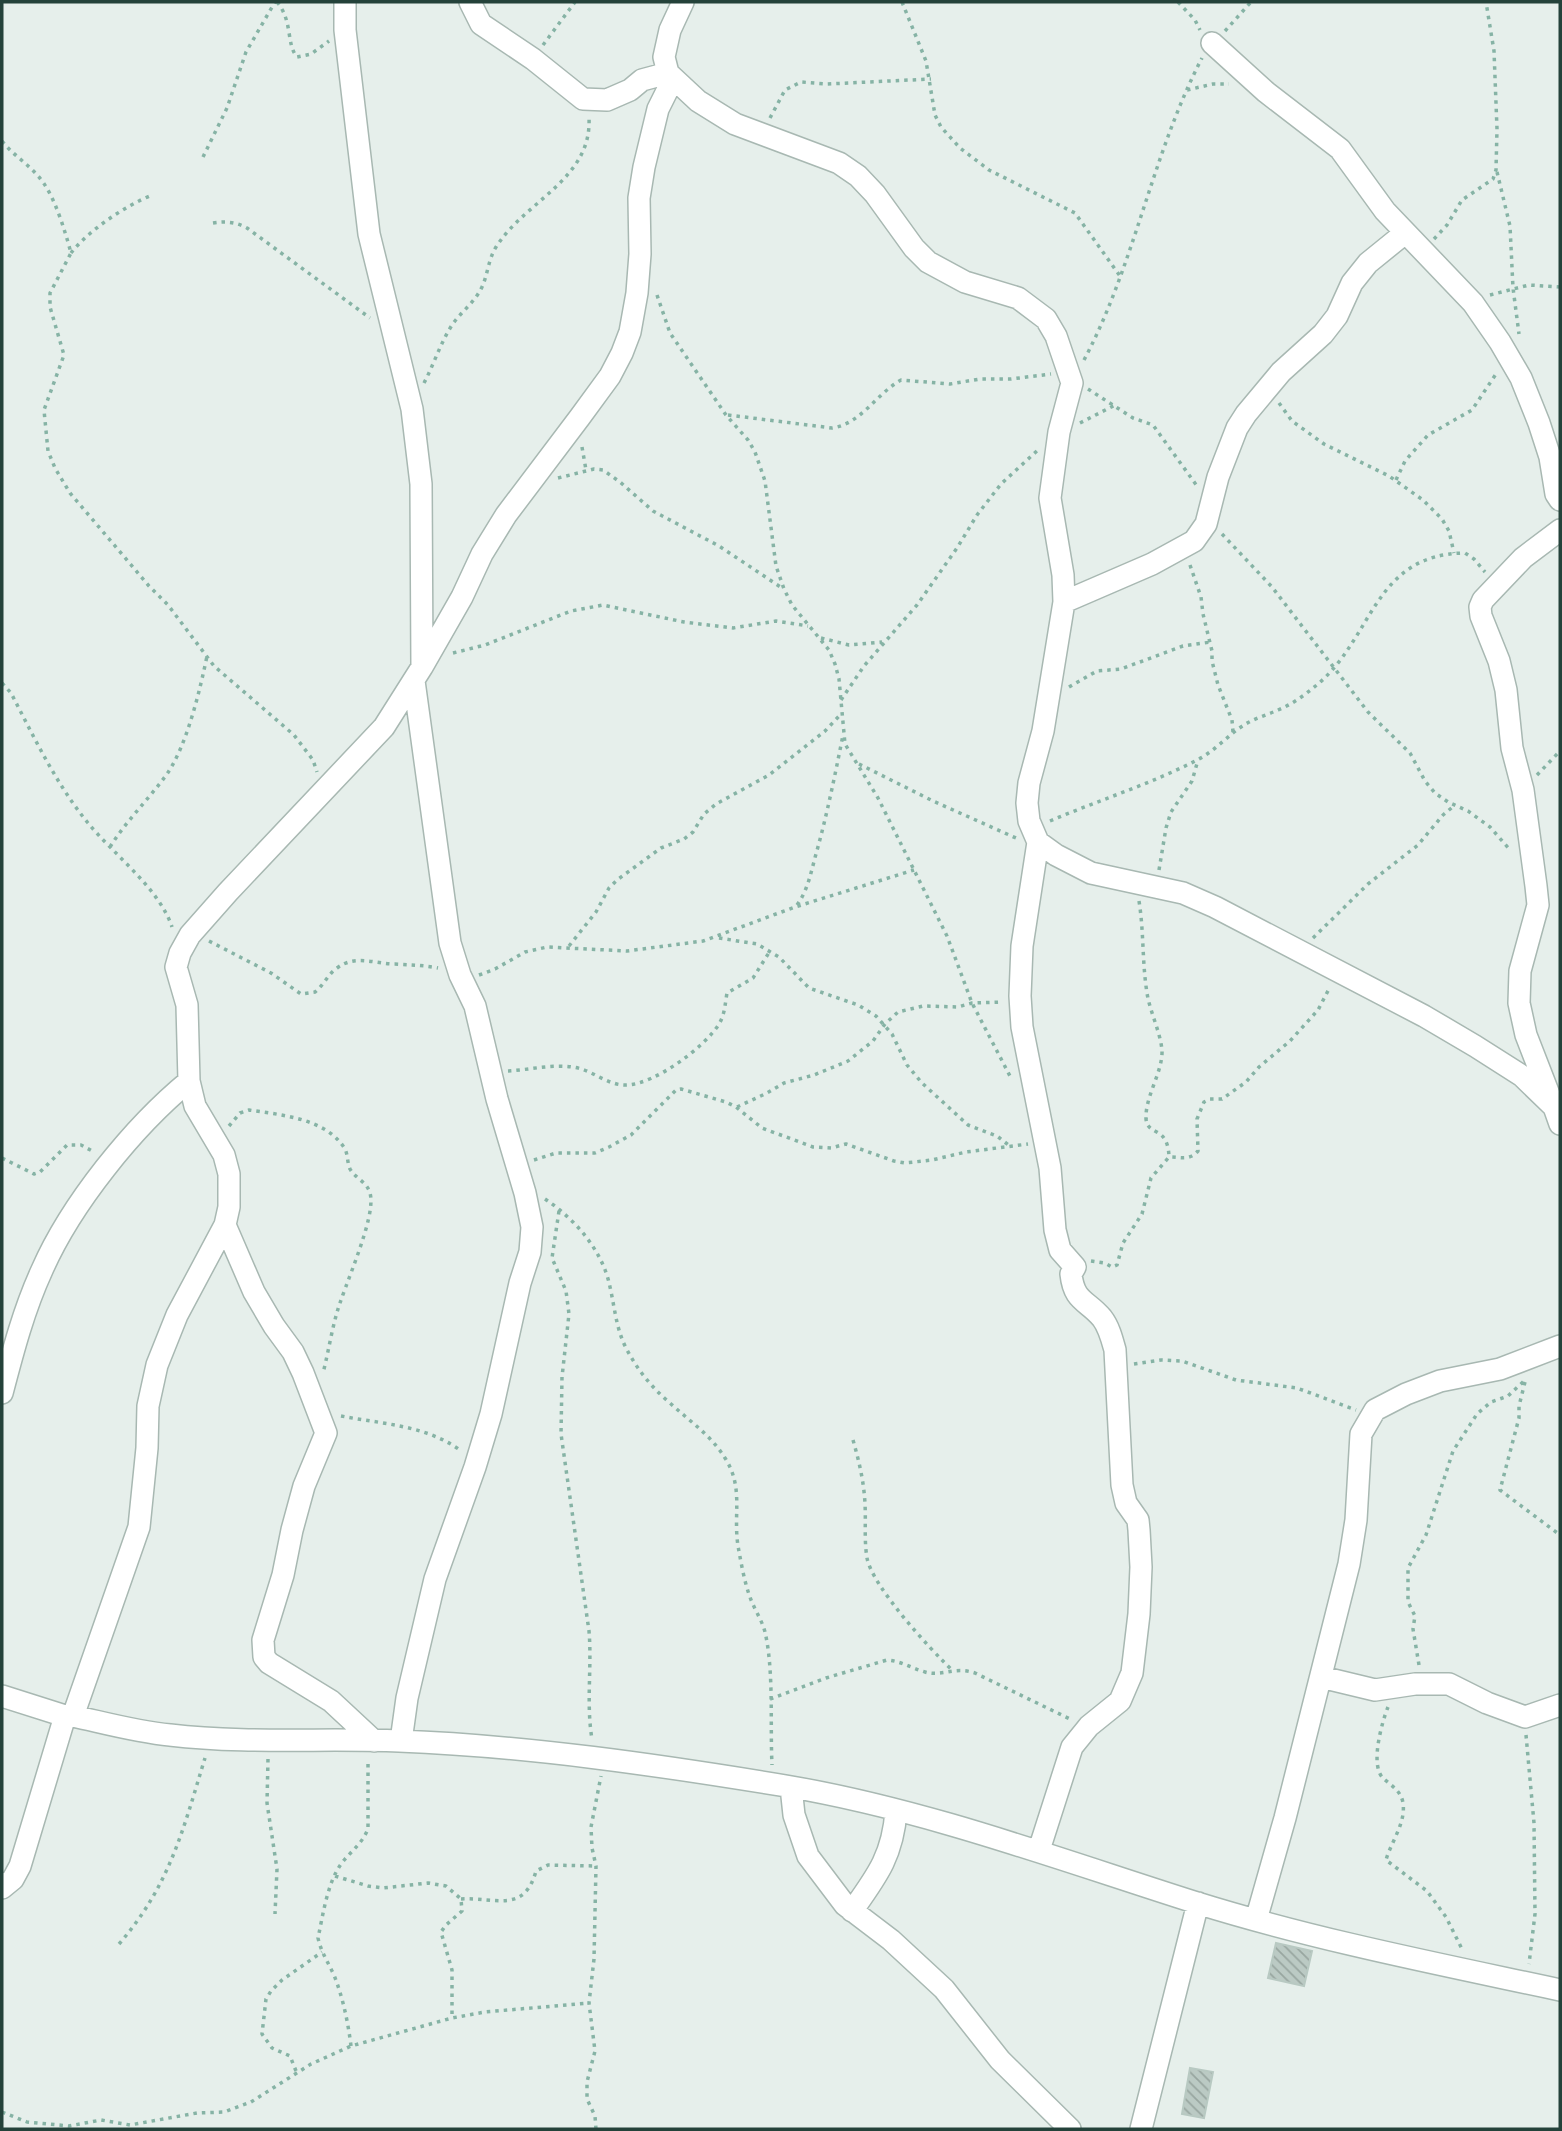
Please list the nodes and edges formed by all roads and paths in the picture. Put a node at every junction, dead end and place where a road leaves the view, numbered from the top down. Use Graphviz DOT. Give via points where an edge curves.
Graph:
graph roads {
  1 [pos="276,2"];
  2 [pos="345,2"];
  3 [pos="470,2"];
  4 [pos="575,2"];
  5 [pos="682,2"];
  6 [pos="902,2"];
  7 [pos="1178,2"];
  8 [pos="1251,2"];
  9 [pos="1486,2"];
  10 [pos="345,30"];
  11 [pos="1205,47"];
  12 [pos="533,59"];
  13 [pos="671,76"];
  14 [pos="931,79"];
  15 [pos="1233,85"];
  16 [pos="1187,90"];
  17 [pos="583,99"];
  18 [pos="751,131"];
  19 [pos="2,141"];
  20 [pos="203,157"];
  21 [pos="1496,170"];
  22 [pos="152,195"];
  23 [pos="213,223"];
  24 [pos="1405,233"];
  25 [pos="1424,250"];
  26 [pos="71,253"];
  27 [pos="1120,276"];
  28 [pos="653,286"];
  29 [pos="1560,287"];
  30 [pos="1513,288"];
  31 [pos="1473,303"];
  32 [pos="395,335"];
  33 [pos="1512,362"];
  34 [pos="1071,378"];
  35 [pos="1264,390"];
  36 [pos="1115,405"];
  37 [pos="412,409"];
  38 [pos="726,415"];
  39 [pos="1059,432"];
  40 [pos="1396,480"];
  41 [pos="531,481"];
  42 [pos="1560,500"];
  43 [pos="1210,510"];
  44 [pos="1560,530"];
  45 [pos="1191,544"];
  46 [pos="1454,553"];
  47 [pos="1498,586"];
  48 [pos="783,589"];
  49 [pos="1064,602"];
  50 [pos="809,626"];
  51 [pos="820,638"];
  52 [pos="884,641"];
  53 [pos="1211,642"];
  54 [pos="207,656"];
  55 [pos="422,667"];
  56 [pos="1335,668"];
  57 [pos="2,683"];
  58 [pos="1046,701"];
  59 [pos="840,702"];
  60 [pos="841,714"];
  61 [pos="844,730"];
  62 [pos="1233,733"];
  63 [pos="1560,751"];
  64 [pos="1198,760"];
  65 [pos="857,763"];
  66 [pos="325,790"];
  67 [pos="1523,790"];
  68 [pos="1455,805"];
  69 [pos="1036,839"];
  70 [pos="110,847"];
  71 [pos="1514,854"];
  72 [pos="914,870"];
  73 [pos="1144,886"];
  74 [pos="795,907"];
  75 [pos="194,930"];
  76 [pos="717,937"];
  77 [pos="569,947"];
  78 [pos="770,951"];
  79 [pos="1299,952"];
  80 [pos="180,953"];
  81 [pos="1339,974"];
  82 [pos="461,977"];
  83 [pos="1020,996"];
  84 [pos="972,1003"];
  85 [pos="885,1024"];
  86 [pos="492,1072"];
  87 [pos="189,1081"];
  88 [pos="1015,1085"];
  89 [pos="736,1107"];
  90 [pos="1557,1116"];
  91 [pos="215,1136"];
  92 [pos="1011,1147"];
  93 [pos="1169,1157"];
  94 [pos="2,1158"];
  95 [pos="515,1159"];
  96 [pos="111,1163"];
  97 [pos="1050,1168"];
  98 [pos="523,1186"];
  99 [pos="559,1211"];
  100 [pos="225,1226"];
  101 [pos="1075,1267"];
  102 [pos="1560,1346"];
  103 [pos="1117,1366"];
  104 [pos="2,1393"];
  105 [pos="315,1404"];
  106 [pos="1370,1418"];
  107 [pos="853,1440"];
  108 [pos="475,1467"];
  109 [pos="1560,1535"];
  110 [pos="952,1670"];
  111 [pos="1321,1677"];
  112 [pos="1406,1686"];
  113 [pos="2,1696"];
  114 [pos="770,1699"];
  115 [pos="1560,1705"];
  116 [pos="69,1716"];
  117 [pos="1525,1717"];
  118 [pos="1089,1726"];
  119 [pos="211,1739"];
  120 [pos="270,1739"];
  121 [pos="372,1740"];
  122 [pos="401,1741"];
  123 [pos="600,1759"];
  124 [pos="782,1786"];
  125 [pos="896,1811"];
  126 [pos="1039,1850"];
  127 [pos="596,1866"];
  128 [pos="335,1876"];
  129 [pos="2,1888"];
  130 [pos="461,1899"];
  131 [pos="1198,1903"];
  132 [pos="852,1911"];
  133 [pos="275,1914"];
  134 [pos="1256,1920"];
  135 [pos="119,1944"];
  136 [pos="322,1952"];
  137 [pos="1468,1970"];
  138 [pos="1531,1984"];
  139 [pos="1560,1990"];
  140 [pos="589,2003"];
  141 [pos="452,2018"];
  142 [pos="351,2046"];
  143 [pos="297,2072"];
  144 [pos="2,2112"];
  145 [pos="596,2129"];
  146 [pos="1070,2129"];
  147 [pos="1141,2129"];
  1 -- 10 [label="path" via="288,22 292,52 297,57 311,54"];
  1 -- 20 [label="path" via="246,52 227,108"];
  2 -- 10 [label="street"];
  3 -- 12 [label="street" via="481,24"];
  4 -- 12 [label="path"];
  5 -- 13 [label="street" via="664,57"];
  6 -- 14 [label="path"];
  7 -- 11 [label="path" via="1195,20"];
  8 -- 11 [label="path"];
  9 -- 21 [label="path" via="1496,85"];
  10 -- 32 [label="street" via="369,234"];
  11 -- 16 [label="path"];
  11 -- 24 [label="street" via="1340,149"];
  12 -- 17 [label="street"];
  13 -- 17 [label="street" via="642,80 607,100"];
  13 -- 18 [label="street" via="719,115"];
  13 -- 41 [label="street" via="658,109 639,198 640,254 630,332 610,376"];
  14 -- 18 [label="path" via="801,82 785,90 773,116"];
  14 -- 27 [label="path" via="936,115 948,136 989,170 1075,213"];
  15 -- 16 [label="path" via="1213,83"];
  16 -- 27 [label="path"];
  17 -- 37 [label="path" via="590,134 576,166 522,215 496,247 482,287 440,345"];
  18 -- 34 [label="street" via="839,163 875,194 928,262 1035,309 1056,336"];
  19 -- 26 [label="path" via="50,194"];
  21 -- 25 [label="path" via="1493,179 1462,200"];
  21 -- 30 [label="path" via="1510,226"];
  22 -- 26 [label="path" via="90,233"];
  23 -- 32 [label="path" via="225,221 247,228"];
  24 -- 25 [label="street"];
  24 -- 35 [label="street" via="1368,263 1323,334"];
  25 -- 31 [label="street"];
  26 -- 54 [label="path" via="50,293 64,355 44,410 48,451 70,493"];
  27 -- 34 [label="path" via="1089,351"];
  28 -- 38 [label="path" via="670,333"];
  29 -- 30 [label="path"];
  30 -- 31 [label="path"];
  31 -- 33 [label="street"];
  32 -- 37 [label="street"];
  33 -- 40 [label="path" via="1498,372 1472,410 1427,435"];
  33 -- 42 [label="street" via="1539,423"];
  34 -- 36 [label="path"];
  34 -- 38 [label="path" via="980,379 950,384 901,380 860,416 832,428"];
  34 -- 39 [label="street"];
  35 -- 40 [label="path" via="1292,421 1324,444"];
  35 -- 43 [label="street" via="1237,428"];
  36 -- 39 [label="path"];
  36 -- 43 [label="path" via="1157,429"];
  37 -- 55 [label="street" via="421,484"];
  38 -- 48 [label="path" via="748,440 760,465"];
  39 -- 49 [label="street" via="1050,498"];
  39 -- 52 [label="path" via="1000,484 900,628"];
  40 -- 46 [label="path" via="1442,519"];
  41 -- 48 [label="path" via="603,470 653,511 719,545"];
  41 -- 55 [label="street" via="482,554"];
  43 -- 45 [label="street" via="1202,532"];
  43 -- 56 [label="path" via="1222,534 1272,587"];
  44 -- 47 [label="street" via="1523,558"];
  45 -- 49 [label="street"];
  45 -- 53 [label="path" via="1187,556"];
  46 -- 47 [label="path" via="1470,556"];
  46 -- 56 [label="path" via="1431,557 1401,575 1377,602"];
  47 -- 67 [label="street" via="1483,600 1481,616 1506,690 1512,748"];
  48 -- 50 [label="path"];
  49 -- 58 [label="street"];
  50 -- 51 [label="path"];
  50 -- 55 [label="path" via="776,621 733,628 603,605 571,611"];
  51 -- 52 [label="path" via="849,645"];
  51 -- 59 [label="path" via="835,664"];
  52 -- 59 [label="path"];
  53 -- 58 [label="path" via="1183,646 1121,669 1097,671"];
  53 -- 62 [label="path"];
  54 -- 66 [label="path" via="230,682 294,735 313,761"];
  54 -- 70 [label="path" via="197,702 169,771"];
  55 -- 66 [label="street" via="384,727"];
  55 -- 82 [label="street" via="450,943"];
  56 -- 62 [label="path" via="1292,703"];
  56 -- 68 [label="path" via="1368,712 1410,753 1435,793"];
  57 -- 70 [label="path" via="72,801"];
  58 -- 69 [label="street" via="1027,803"];
  59 -- 60 [label="path"];
  60 -- 61 [label="path"];
  60 -- 77 [label="path" via="769,775 716,804 684,839 661,848 617,880"];
  61 -- 65 [label="path" via="845,744"];
  61 -- 74 [label="path" via="826,818 804,895"];
  62 -- 64 [label="path"];
  63 -- 67 [label="path"];
  64 -- 69 [label="path"];
  64 -- 73 [label="path" via="1192,781 1171,813 1161,865"];
  65 -- 69 [label="path"];
  65 -- 72 [label="path"];
  66 -- 75 [label="street"];
  67 -- 90 [label="street" via="1538,905 1520,971 1519,1003 1525,1034"];
  68 -- 71 [label="path" via="1490,827"];
  68 -- 79 [label="path" via="1418,845 1368,884"];
  69 -- 73 [label="street" via="1091,873"];
  69 -- 83 [label="street"];
  70 -- 80 [label="path" via="162,905"];
  72 -- 74 [label="path"];
  72 -- 84 [label="path" via="947,936"];
  73 -- 79 [label="street" via="1183,893"];
  73 -- 93 [label="path" via="1144,981 1162,1049 1146,1119 1152,1130 1167,1140"];
  74 -- 76 [label="path"];
  75 -- 80 [label="street"];
  75 -- 82 [label="path" via="301,994 315,992 336,968 359,960 417,963"];
  76 -- 77 [label="path" via="627,951"];
  76 -- 78 [label="path" via="750,942"];
  77 -- 82 [label="path" via="525,953 495,970"];
  78 -- 85 [label="path" via="809,988 858,1005"];
  78 -- 86 [label="path" via="753,978 727,993 724,1013 713,1032 647,1081 617,1085 571,1067"];
  79 -- 81 [label="street"];
  80 -- 87 [label="street" via="176,967 187,1005"];
  81 -- 90 [label="street" via="1424,1016 1522,1076"];
  81 -- 93 [label="path" via="1318,1010 1290,1041 1232,1093 1204,1102 1197,1119 1198,1151 1194,1156"];
  82 -- 86 [label="street" via="475,1006"];
  83 -- 84 [label="path"];
  83 -- 97 [label="street"];
  84 -- 85 [label="path" via="905,1010"];
  84 -- 88 [label="path"];
  85 -- 89 [label="path" via="873,1041 848,1060 784,1083"];
  85 -- 92 [label="path" via="922,1083 968,1125"];
  86 -- 95 [label="street"];
  87 -- 91 [label="street" via="195,1107"];
  87 -- 96 [label="street"];
  89 -- 92 [label="path" via="762,1128 813,1147 831,1149 846,1144 905,1163"];
  89 -- 95 [label="path" via="676,1090 631,1135 610,1147 595,1153"];
  91 -- 100 [label="street" via="229,1174"];
  91 -- 105 [label="path" via="249,1110 322,1127 340,1141 352,1172 370,1191 372,1204 336,1315"];
  92 -- 97 [label="path" via="1037,1143"];
  93 -- 101 [label="path" via="1151,1178 1142,1214 1117,1265 1089,1261"];
  94 -- 96 [label="path" via="34,1174 66,1145 81,1145"];
  95 -- 98 [label="street"];
  96 -- 104 [label="street" via="71,1217 43,1268"];
  97 -- 101 [label="street" via="1060,1250"];
  98 -- 99 [label="path"];
  98 -- 108 [label="street" via="532,1227 530,1252"];
  99 -- 114 [label="path" via="596,1251 605,1269 614,1318 631,1357 649,1383 713,1440 734,1472 736,1532 750,1597 764,1630"];
  99 -- 123 [label="path" via="552,1258 566,1291 569,1314 561,1434 589,1631 589,1710"];
  100 -- 105 [label="street" via="254,1292 293,1352"];
  100 -- 116 [label="street" via="177,1315 157,1366 148,1406 139,1527"];
  101 -- 103 [label="street" via="1072,1287 1110,1333"];
  102 -- 106 [label="street" via="1500,1369 1440,1381 1375,1410"];
  103 -- 106 [label="path" via="1182,1361 1236,1380 1297,1388"];
  103 -- 118 [label="street" via="1122,1485 1139,1530 1139,1614 1134,1665 1126,1689 1112,1709"];
  105 -- 108 [label="path" via="440,1437 463,1452"];
  105 -- 121 [label="street" via="326,1433 304,1486 262,1650 269,1663 331,1701"];
  106 -- 111 [label="street" via="1360,1434 1349,1564"];
  107 -- 110 [label="path" via="864,1481 865,1539 873,1576"];
  108 -- 122 [label="street" via="435,1579"];
  109 -- 112 [label="path" via="1500,1490 1526,1379 1508,1396 1485,1406 1453,1451 1426,1535 1408,1567 1408,1602 1415,1616 1419,1665"];
  110 -- 114 [label="path" via="938,1674 887,1660"];
  110 -- 118 [label="path" via="975,1673"];
  111 -- 112 [label="street" via="1376,1690"];
  111 -- 134 [label="street"];
  112 -- 117 [label="street" via="1449,1684"];
  112 -- 137 [label="path" via="1387,1709 1379,1736 1381,1778 1393,1784 1404,1804 1386,1860 1427,1891 1457,1935"];
  113 -- 116 [label="street"];
  114 -- 124 [label="path"];
  115 -- 117 [label="street"];
  116 -- 119 [label="street"];
  116 -- 129 [label="street" via="20,1866"];
  117 -- 138 [label="path" via="1534,1823"];
  118 -- 126 [label="street" via="1072,1747"];
  119 -- 120 [label="street"];
  119 -- 135 [label="path" via="173,1861 151,1902"];
  120 -- 121 [label="street"];
  120 -- 133 [label="path" via="267,1803 277,1868"];
  121 -- 122 [label="street"];
  121 -- 128 [label="path" via="368,1829"];
  122 -- 123 [label="street"];
  123 -- 124 [label="street"];
  123 -- 127 [label="path" via="590,1827"];
  124 -- 125 [label="street"];
  124 -- 132 [label="street" via="808,1856"];
  125 -- 126 [label="street"];
  125 -- 132 [label="street" via="892,1844"];
  126 -- 131 [label="street"];
  127 -- 130 [label="path" via="548,1865 536,1871 529,1891 521,1898"];
  127 -- 140 [label="path"];
  128 -- 130 [label="path" via="383,1888 428,1883 446,1886"];
  128 -- 136 [label="path" via="318,1938"];
  130 -- 141 [label="path" via="462,1911 441,1932 452,1970"];
  131 -- 134 [label="street"];
  131 -- 147 [label="street"];
  132 -- 146 [label="street" via="944,1989 1000,2060"];
  134 -- 137 [label="street"];
  136 -- 142 [label="path" via="342,1997"];
  136 -- 143 [label="path" via="282,1980 266,1999 262,2034 272,2048 289,2056"];
  137 -- 138 [label="street"];
  138 -- 139 [label="street"];
  140 -- 141 [label="path"];
  140 -- 145 [label="path" via="595,2052 587,2099"];
  141 -- 142 [label="path"];
  142 -- 143 [label="path"];
  143 -- 144 [label="path" via="251,2102 224,2112 130,2125 101,2120 69,2126 27,2122"];
}
